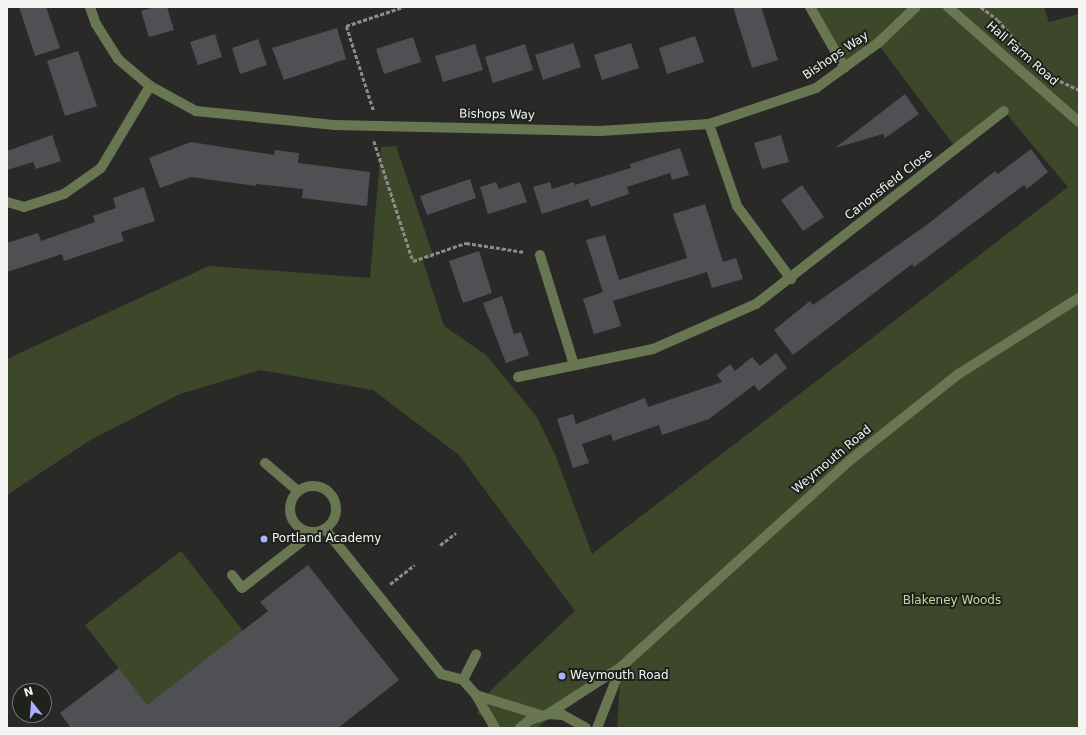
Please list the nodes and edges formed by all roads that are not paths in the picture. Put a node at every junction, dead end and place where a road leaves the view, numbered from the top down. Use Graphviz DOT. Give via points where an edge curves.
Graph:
graph roads {
  1 [pos="90,7"];
  2 [pos="810,7"];
  3 [pos="916,7"];
  4 [pos="948,7"];
  5 [pos="845,68"];
  6 [pos="150,86"];
  7 [pos="1004,111"];
  8 [pos="1079,122"];
  9 [pos="709,124"];
  10 [pos="7,202"];
  11 [pos="540,255"];
  12 [pos="791,279"];
  13 [pos="1079,298"];
  14 [pos="574,365"];
  15 [pos="518,377"];
  16 [pos="265,463"];
  17 [pos="298,491"];
  18 [pos="325,529"];
  19 [pos="314,532"];
  20 [pos="232,576"];
  21 [pos="476,654"];
  22 [pos="621,667"];
  23 [pos="463,680"];
  24 [pos="476,695"];
  25 [pos="544,715"];
  26 [pos="495,728"];
  27 [pos="520,728"];
  28 [pos="586,728"];
  29 [pos="597,728"];
  1 -- 6 [label="street, Bishops Way" via="96,24 118,59"];
  2 -- 5 [label="street"];
  3 -- 5 [label="street, Bishops Way" via="878,43"];
  4 -- 8 [label="street, Hall Farm Road"];
  5 -- 9 [label="street, Bishops Way" via="816,88"];
  6 -- 9 [label="street, Bishops Way" via="196,111 373,126 600,131"];
  6 -- 10 [label="street" via="101,168 64,194 24,206"];
  7 -- 12 [label="street, Canonsfield Close"];
  9 -- 12 [label="street" via="737,206"];
  11 -- 14 [label="street"];
  12 -- 14 [label="street, Canonsfield Close" via="756,304 653,349"];
  13 -- 22 [label="street, Weymouth Road" via="957,375 849,461"];
  14 -- 15 [label="street, Canonsfield Close"];
  16 -- 17 [label="street"];
  17 -- 18 [label="street" via="318,487 332,497 336,513"];
  17 -- 19 [label="street" via="291,502 291,516 299,528"];
  18 -- 19 [label="street"];
  18 -- 23 [label="street" via="441,674"];
  19 -- 20 [label="street" via="242,588"];
  21 -- 23 [label="street"];
  22 -- 25 [label="street, Weymouth Road"];
  22 -- 29 [label="street, Weymouth Road"];
  23 -- 24 [label="street"];
  24 -- 25 [label="street"];
  24 -- 26 [label="street"];
  25 -- 27 [label="street, Weymouth Road"];
  25 -- 28 [label="street" via="563,715"];
}
